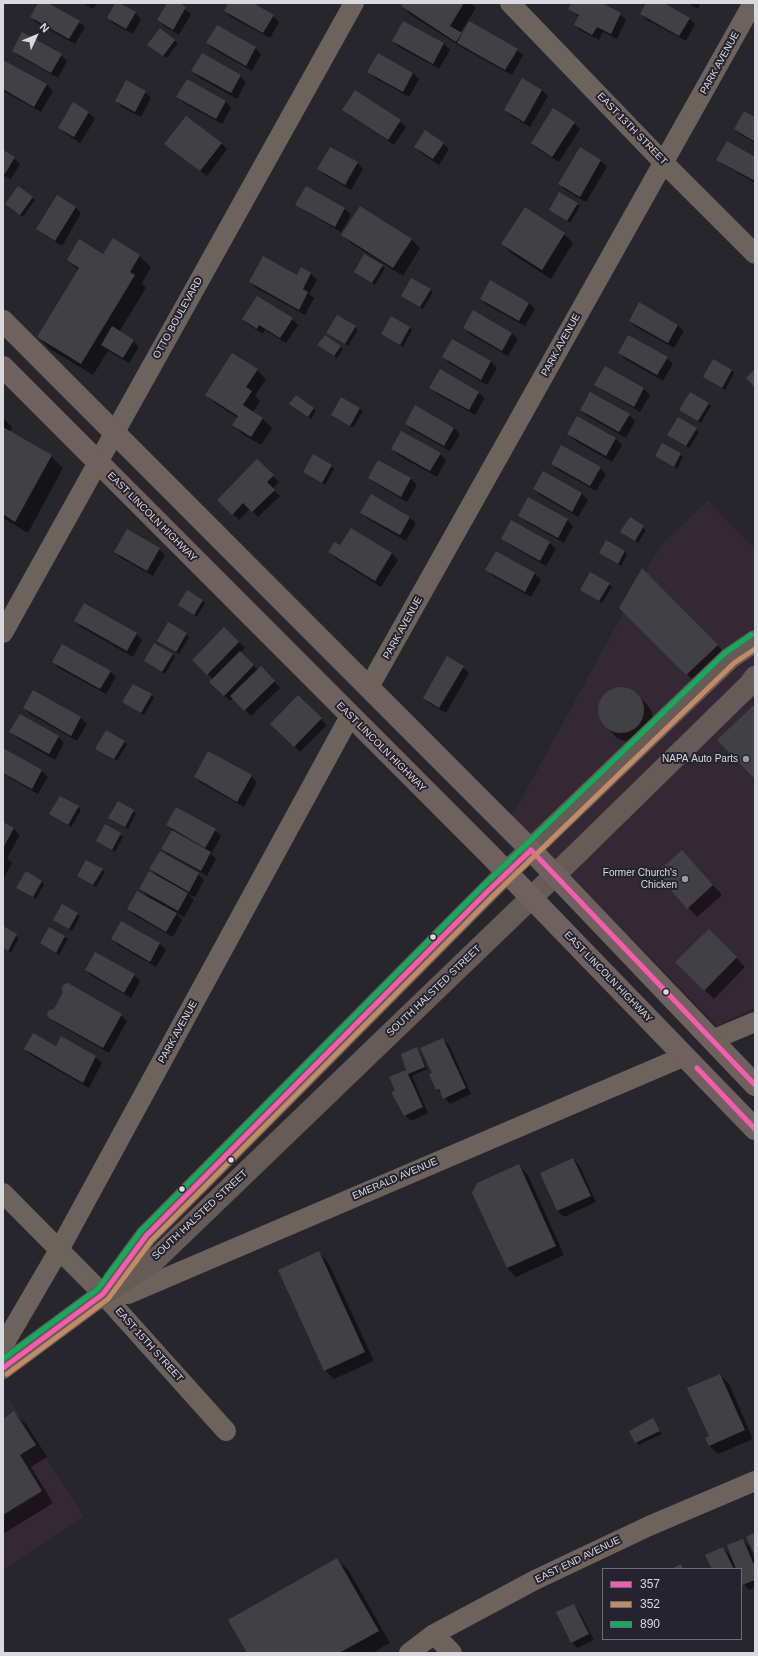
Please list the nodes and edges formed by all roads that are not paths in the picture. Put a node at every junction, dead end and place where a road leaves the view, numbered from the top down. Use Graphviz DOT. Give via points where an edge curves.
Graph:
graph roads {
  1 [pos="354,3"];
  2 [pos="510,3"];
  3 [pos="753,3"];
  4 [pos="664,163"];
  5 [pos="755,254"];
  6 [pos="3,321"];
  7 [pos="3,367"];
  8 [pos="114,433"];
  9 [pos="98,463"];
  10 [pos="3,633"];
  11 [pos="755,641"];
  12 [pos="755,677"];
  13 [pos="369,687"];
  14 [pos="350,716"];
  15 [pos="531,850"];
  16 [pos="507,872"];
  17 [pos="555,875"];
  18 [pos="531,898"];
  19 [pos="755,1022"];
  20 [pos="712,1040"];
  21 [pos="685,1056"];
  22 [pos="755,1084"];
  23 [pos="755,1129"];
  24 [pos="3,1193"];
  25 [pos="59,1250"];
  26 [pos="103,1294"];
  27 [pos="3,1346"];
  28 [pos="3,1368"];
  29 [pos="226,1431"];
  30 [pos="755,1481"];
  31 [pos="434,1634"];
  32 [pos="409,1653"];
  33 [pos="452,1653"];
  1 -- 8 [label="street, OTTO BOULEVARD"];
  2 -- 4 [label="street, EAST 13TH STREET"];
  3 -- 4 [label="street, PARK AVENUE"];
  4 -- 5 [label="street, EAST 13TH STREET"];
  4 -- 13 [label="street, PARK AVENUE"];
  6 -- 8 [label="main road"];
  7 -- 9 [label="main road, EAST LINCOLN HIGHWAY"];
  8 -- 9 [label="street, OTTO BOULEVARD"];
  8 -- 13 [label="main road"];
  9 -- 10 [label="street, OTTO BOULEVARD"];
  9 -- 14 [label="main road, EAST LINCOLN HIGHWAY"];
  11 -- 15 [label="street, SOUTH HALSTED STREET" via="730,658"];
  12 -- 17 [label="street, SOUTH HALSTED STREET"];
  13 -- 15 [label="main road"];
  14 -- 16 [label="main road, EAST LINCOLN HIGHWAY"];
  14 -- 25 [label="street, PARK AVENUE"];
  15 -- 16 [label="street, SOUTH HALSTED STREET"];
  15 -- 17 [label="main road"];
  16 -- 18 [label="main road, EAST LINCOLN HIGHWAY"];
  16 -- 26 [label="street, SOUTH HALSTED STREET" via="146,1236"];
  17 -- 18 [label="street, SOUTH HALSTED STREET"];
  17 -- 20 [label="main road"];
  18 -- 21 [label="main road, EAST LINCOLN HIGHWAY"];
  18 -- 26 [label="street, SOUTH HALSTED STREET" via="156,1258"];
  19 -- 20 [label="street"];
  20 -- 22 [label="main road"];
  21 -- 23 [label="main road, EAST LINCOLN HIGHWAY"];
  21 -- 26 [label="street, EMERALD AVENUE" via="128,1294"];
  24 -- 25 [label="street, EAST 15TH STREET"];
  25 -- 26 [label="street, EAST 15TH STREET"];
  25 -- 27 [label="street, PARK AVENUE"];
  26 -- 28 [label="street, SOUTH HALSTED STREET"];
  26 -- 29 [label="street, EAST 15TH STREET"];
  30 -- 31 [label="street, EAST END AVENUE" via="587,1554"];
  31 -- 32 [label="street, EAST END AVENUE"];
  31 -- 33 [label="street"];
}
